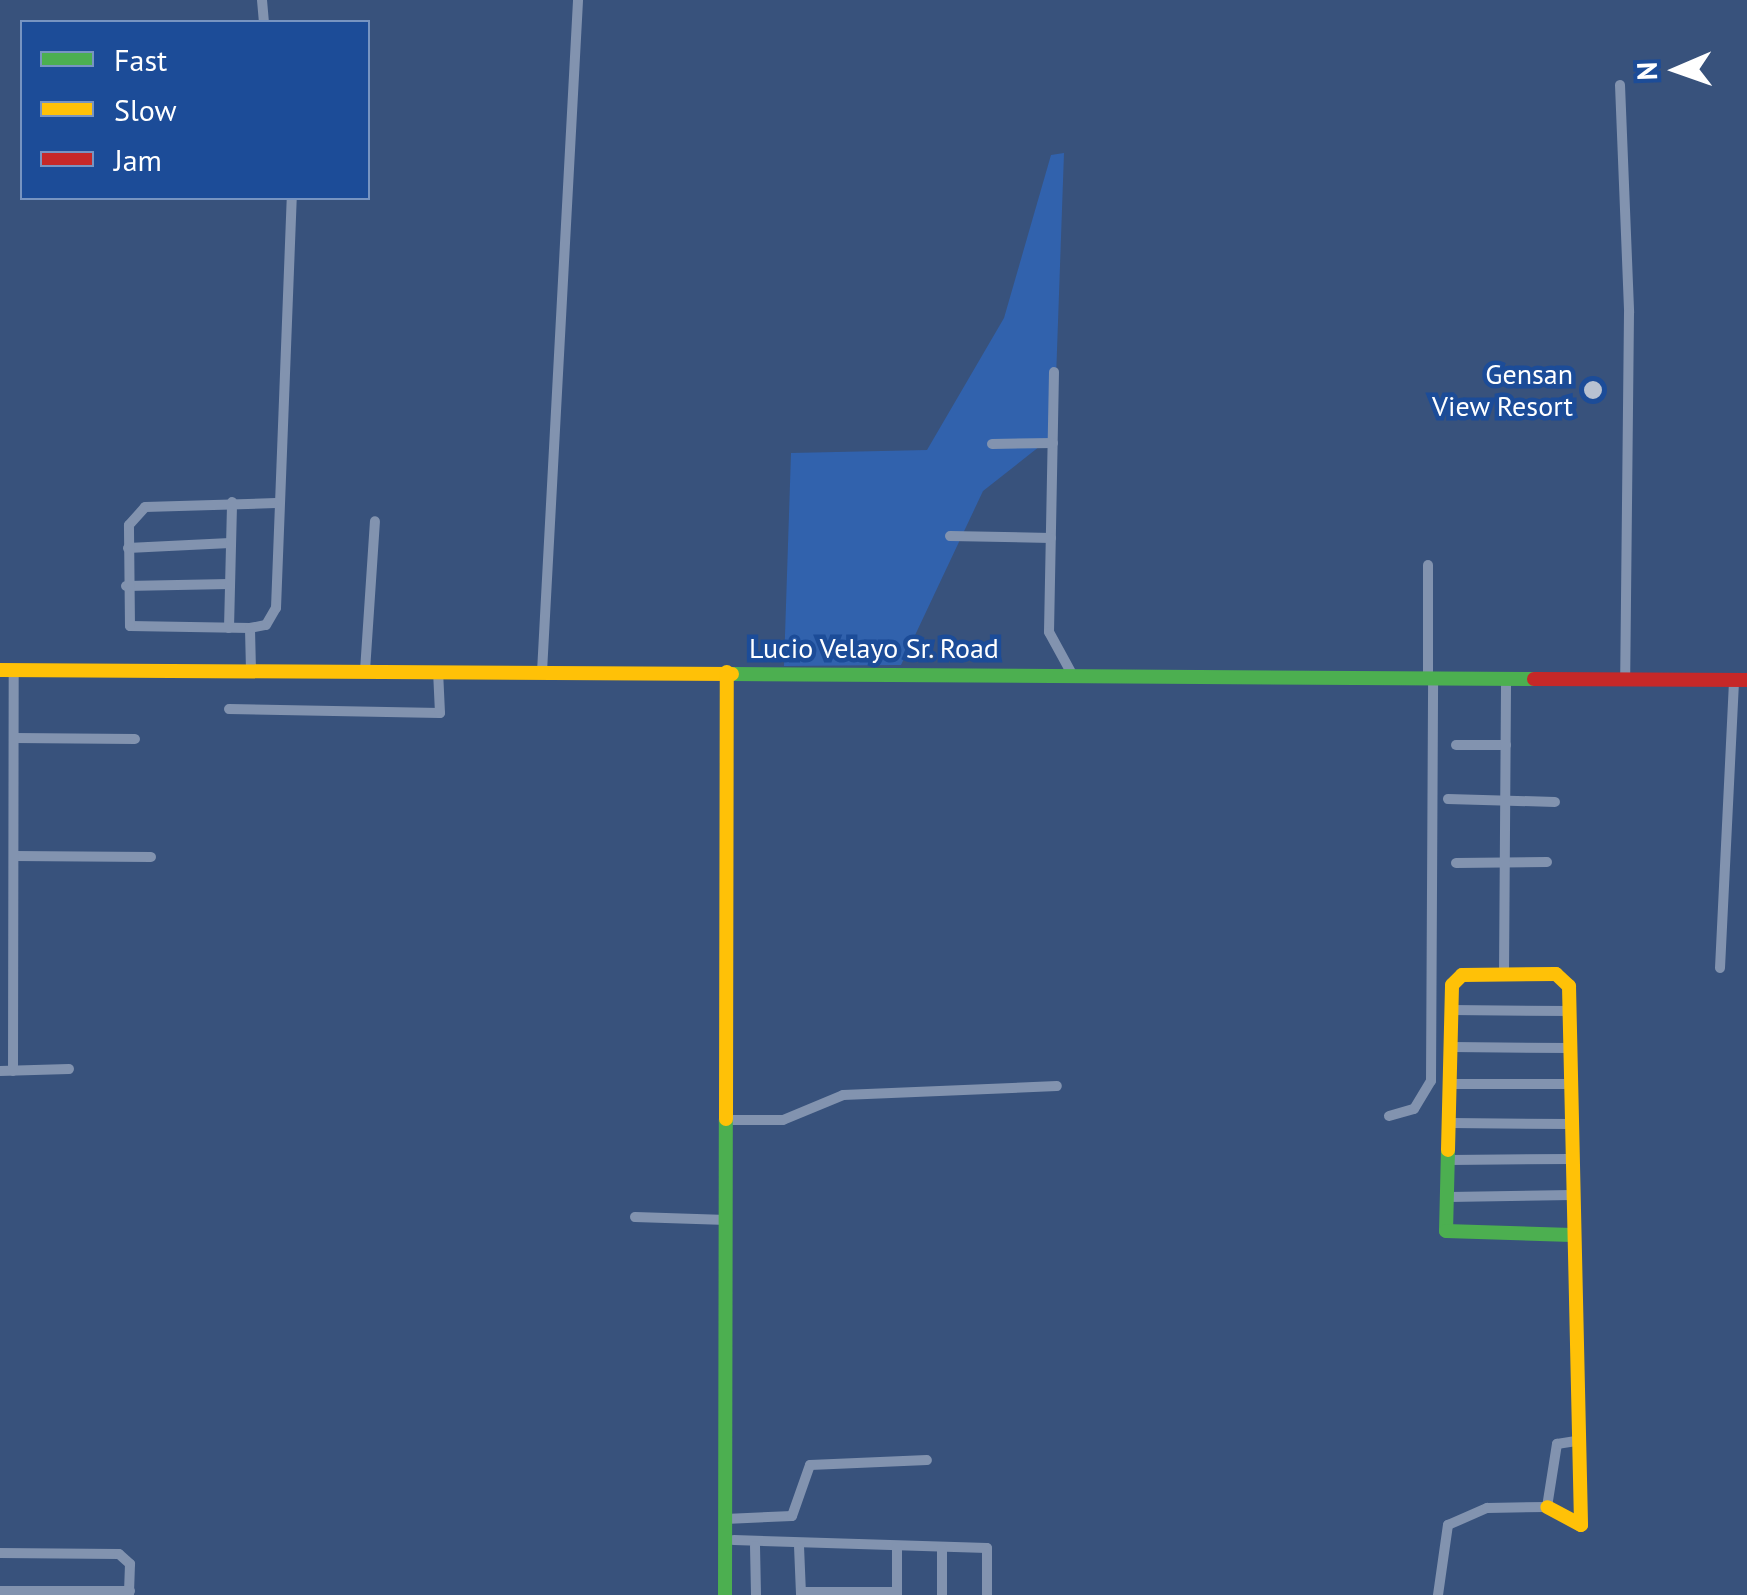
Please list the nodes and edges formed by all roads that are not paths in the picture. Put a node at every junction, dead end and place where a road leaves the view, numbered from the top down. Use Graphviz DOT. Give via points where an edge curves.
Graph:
graph roads {
  1 [pos="578,0"];
  2 [pos="1620,86"];
  3 [pos="292,200"];
  4 [pos="1054,372"];
  5 [pos="1053,443"];
  6 [pos="992,444"];
  7 [pos="232,502"];
  8 [pos="276,503"];
  9 [pos="374,521"];
  10 [pos="950,536"];
  11 [pos="1051,538"];
  12 [pos="230,543"];
  13 [pos="128,548"];
  14 [pos="1428,564"];
  15 [pos="228,584"];
  16 [pos="126,586"];
  17 [pos="229,628"];
  18 [pos="250,628"];
  19 [pos="7,670"];
  20 [pos="251,670"];
  21 [pos="365,671"];
  22 [pos="438,671"];
  23 [pos="542,672"];
  24 [pos="726,672"];
  25 [pos="1072,674"];
  26 [pos="1625,680"];
  27 [pos="1740,680"];
  28 [pos="1432,681"];
  29 [pos="1507,682"];
  30 [pos="229,710"];
  31 [pos="15,738"];
  32 [pos="136,739"];
  33 [pos="1506,744"];
  34 [pos="1456,745"];
  35 [pos="1448,800"];
  36 [pos="1507,801"];
  37 [pos="1556,802"];
  38 [pos="14,856"];
  39 [pos="151,856"];
  40 [pos="1547,862"];
  41 [pos="1456,863"];
  42 [pos="1505,863"];
  43 [pos="1720,968"];
  44 [pos="1504,974"];
  45 [pos="14,997"];
  46 [pos="0,998"];
  47 [pos="1452,1010"];
  48 [pos="1570,1011"];
  49 [pos="1452,1047"];
  50 [pos="1570,1048"];
  51 [pos="6,1070"];
  52 [pos="69,1070"];
  53 [pos="1451,1084"];
  54 [pos="1570,1084"];
  55 [pos="1057,1086"];
  56 [pos="1388,1116"];
  57 [pos="728,1120"];
  58 [pos="1451,1123"];
  59 [pos="1571,1124"];
  60 [pos="1571,1159"];
  61 [pos="1450,1160"];
  62 [pos="1572,1195"];
  63 [pos="1448,1196"];
  64 [pos="635,1217"];
  65 [pos="727,1220"];
  66 [pos="1572,1234"];
  67 [pos="1581,1440"];
  68 [pos="928,1460"];
  69 [pos="1547,1507"];
  70 [pos="725,1519"];
  71 [pos="734,1540"];
  72 [pos="755,1546"];
  73 [pos="799,1546"];
  74 [pos="897,1547"];
  75 [pos="942,1548"];
  76 [pos="0,1553"];
  77 [pos="0,1591"];
  78 [pos="130,1593"];
  79 [pos="801,1593"];
  80 [pos="844,1594"];
  81 [pos="897,1594"];
  82 [pos="725,1595"];
  83 [pos="756,1595"];
  84 [pos="942,1595"];
  85 [pos="987,1595"];
  86 [pos="1438,1595"];
  1 -- 23 [label="street"];
  2 -- 26 [label="street" via="1629,313"];
  3 -- 8 [label="street"];
  4 -- 5 [label="street"];
  5 -- 6 [label="street"];
  5 -- 11 [label="street"];
  7 -- 8 [label="street"];
  7 -- 12 [label="street"];
  7 -- 13 [label="street" via="145,507 132,516"];
  8 -- 18 [label="street" via="276,608"];
  9 -- 21 [label="street"];
  10 -- 11 [label="street"];
  11 -- 25 [label="street" via="1049,632"];
  12 -- 13 [label="street"];
  12 -- 15 [label="street"];
  13 -- 16 [label="street"];
  14 -- 28 [label="street"];
  15 -- 16 [label="street"];
  15 -- 17 [label="street"];
  16 -- 17 [label="street" via="130,626"];
  17 -- 18 [label="street"];
  18 -- 20 [label="street"];
  19 -- 20 [label="street, Lucio Velayo Sr. Road"];
  19 -- 31 [label="street"];
  20 -- 21 [label="street, Lucio Velayo Sr. Road"];
  21 -- 22 [label="street, Lucio Velayo Sr. Road"];
  22 -- 23 [label="street, Lucio Velayo Sr. Road"];
  22 -- 30 [label="street" via="440,712"];
  23 -- 24 [label="street, Lucio Velayo Sr. Road"];
  24 -- 25 [label="street, Lucio Velayo Sr. Road"];
  24 -- 57 [label="street"];
  25 -- 28 [label="street, Lucio Velayo Sr. Road"];
  26 -- 27 [label="street, Lucio Velayo Sr. Road"];
  26 -- 29 [label="street, Lucio Velayo Sr. Road"];
  27 -- 43 [label="street"];
  28 -- 29 [label="street, Lucio Velayo Sr. Road"];
  28 -- 56 [label="street" via="1431,1081 1414,1109"];
  29 -- 33 [label="street"];
  31 -- 32 [label="street"];
  31 -- 38 [label="street"];
  33 -- 34 [label="street"];
  33 -- 36 [label="street"];
  35 -- 36 [label="street"];
  36 -- 37 [label="street"];
  36 -- 42 [label="street"];
  38 -- 39 [label="street"];
  38 -- 45 [label="street"];
  40 -- 42 [label="street"];
  41 -- 42 [label="street"];
  42 -- 44 [label="street"];
  44 -- 47 [label="street" via="1455,978"];
  44 -- 48 [label="street" via="1561,975"];
  45 -- 46 [label="street"];
  45 -- 51 [label="street"];
  47 -- 48 [label="street"];
  47 -- 49 [label="street"];
  48 -- 50 [label="street"];
  49 -- 50 [label="street"];
  49 -- 53 [label="street"];
  50 -- 54 [label="street"];
  51 -- 52 [label="street"];
  53 -- 54 [label="street"];
  53 -- 58 [label="street"];
  54 -- 59 [label="street"];
  55 -- 57 [label="street" via="843,1095 783,1120"];
  57 -- 65 [label="street"];
  58 -- 59 [label="street"];
  58 -- 61 [label="street"];
  59 -- 60 [label="street"];
  60 -- 61 [label="street"];
  60 -- 62 [label="street"];
  61 -- 63 [label="street"];
  62 -- 63 [label="street"];
  62 -- 66 [label="street"];
  63 -- 66 [label="street" via="1452,1235"];
  64 -- 65 [label="street"];
  65 -- 70 [label="street"];
  66 -- 67 [label="street"];
  67 -- 69 [label="street" via="1557,1444"];
  67 -- 69 [label="street" via="1581,1525"];
  68 -- 70 [label="street" via="810,1465 792,1516"];
  69 -- 86 [label="street" via="1487,1508 1448,1525"];
  70 -- 82 [label="street"];
  71 -- 72 [label="street"];
  72 -- 73 [label="street"];
  72 -- 83 [label="street"];
  73 -- 74 [label="street"];
  73 -- 79 [label="street"];
  74 -- 75 [label="street"];
  74 -- 81 [label="street"];
  75 -- 84 [label="street"];
  75 -- 85 [label="street" via="986,1548"];
  76 -- 78 [label="street" via="119,1554 130,1564"];
  77 -- 78 [label="street"];
  79 -- 80 [label="street"];
  80 -- 81 [label="street"];
}
